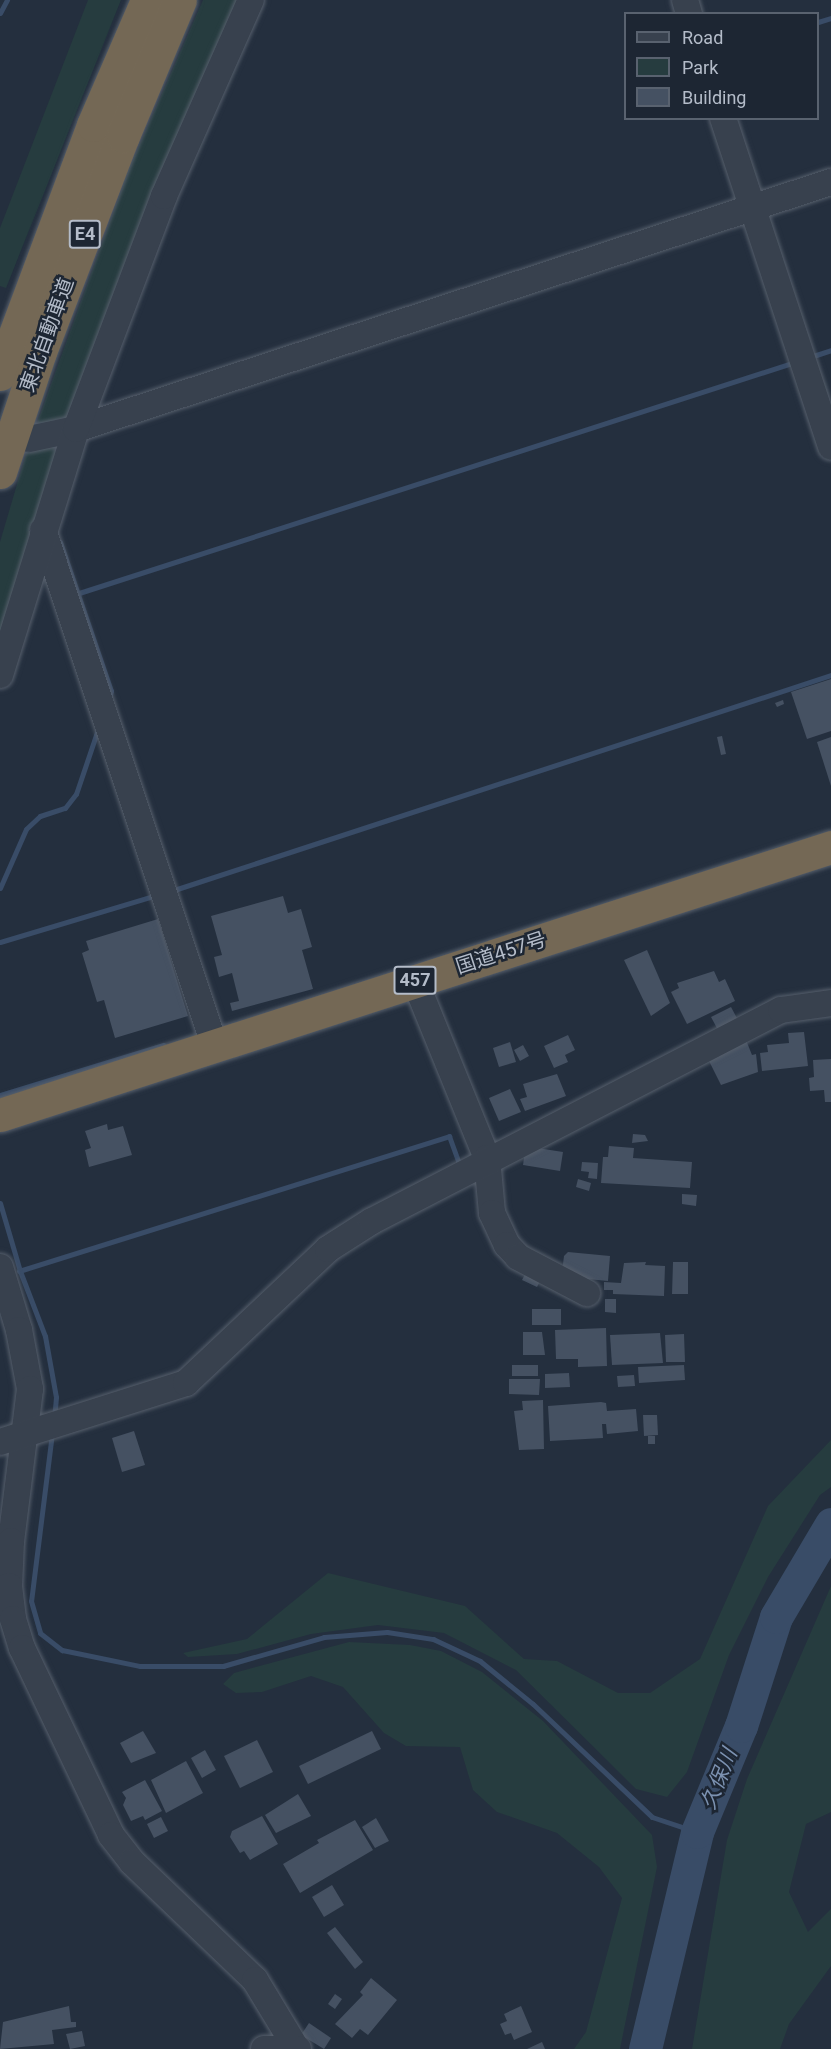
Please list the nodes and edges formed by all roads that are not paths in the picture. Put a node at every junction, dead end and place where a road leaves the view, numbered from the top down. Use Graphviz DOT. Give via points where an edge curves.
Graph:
graph roads {
  1 [pos="147,0"];
  2 [pos="180,0"];
  3 [pos="251,0"];
  4 [pos="724,120"];
  5 [pos="831,183"];
  6 [pos="752,208"];
  7 [pos="0,374"];
  8 [pos="76,429"];
  9 [pos="29,439"];
  10 [pos="831,447"];
  11 [pos="0,472"];
  12 [pos="43,530"];
  13 [pos="0,675"];
  14 [pos="831,847"];
  15 [pos="415,981"];
  16 [pos="831,1003"];
  17 [pos="214,1044"];
  18 [pos="0,1115"];
  19 [pos="487,1158"];
  20 [pos="0,1268"];
  21 [pos="587,1293"];
  22 [pos="25,1434"];
  23 [pos="0,1442"];
  24 [pos="297,2048"];
  25 [pos="264,2049"];
  1 -- 7 [label="highway, 東北自動車道 / E4" via="93,125"];
  2 -- 11 [label="highway, 東北自動車道 / E4" via="44,341"];
  3 -- 8 [label="street" via="164,196"];
  4 -- 6 [label="street"];
  5 -- 6 [label="street"];
  6 -- 8 [label="street"];
  6 -- 10 [label="street"];
  8 -- 9 [label="street"];
  8 -- 12 [label="street"];
  12 -- 13 [label="street"];
  12 -- 17 [label="street"];
  14 -- 15 [label="highway, 国道457号 / 457"];
  15 -- 17 [label="highway, 国道457号 / 457"];
  15 -- 19 [label="street"];
  16 -- 19 [label="street" via="781,1010"];
  17 -- 18 [label="highway, 国道457号 / 457"];
  19 -- 21 [label="street" via="492,1213 507,1245 518,1257"];
  19 -- 22 [label="street" via="327,1250 186,1383"];
  20 -- 22 [label="street" via="19,1330 30,1389"];
  22 -- 23 [label="street"];
  22 -- 24 [label="street" via="10,1541 9,1586 22,1648 111,1835 132,1862 255,1980"];
  24 -- 25 [label="street"];
}
